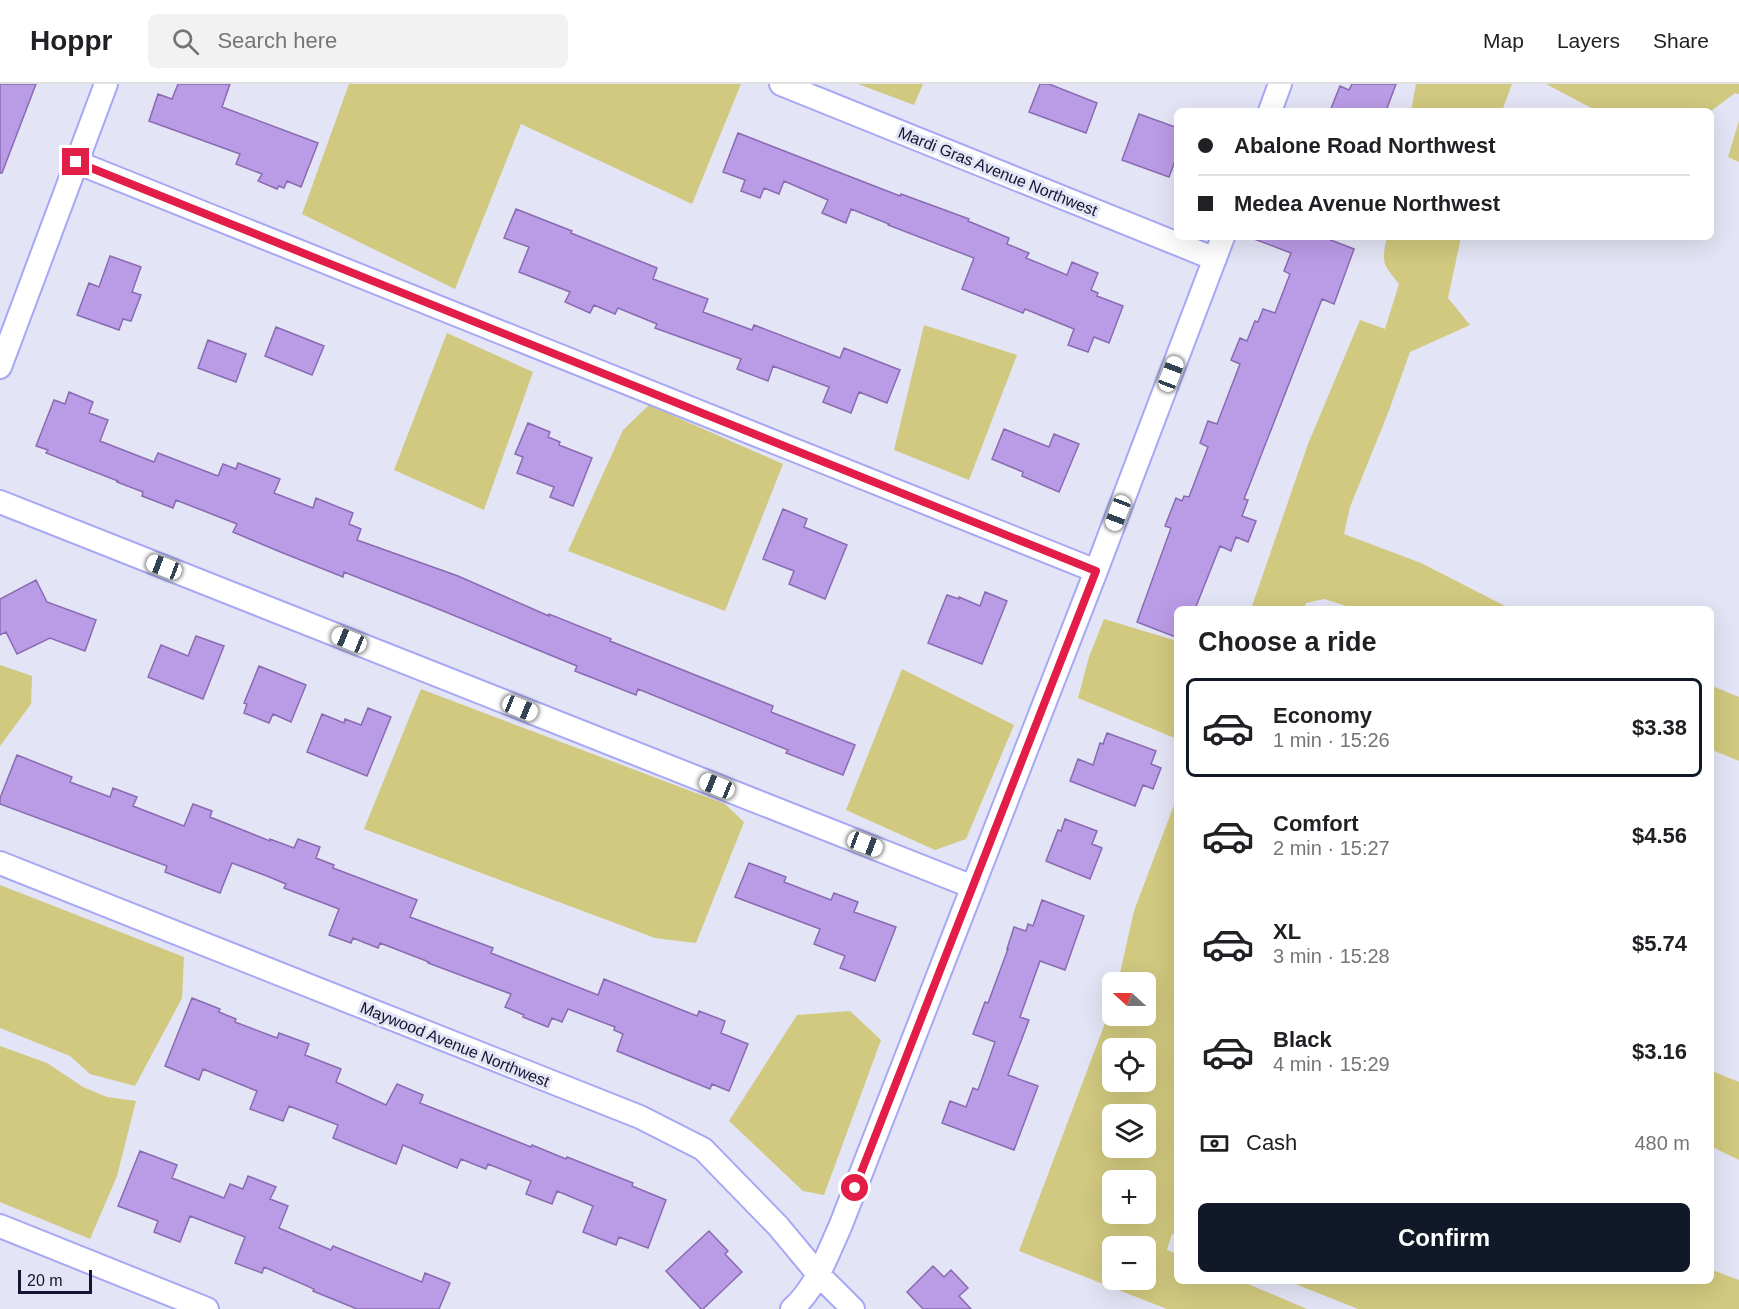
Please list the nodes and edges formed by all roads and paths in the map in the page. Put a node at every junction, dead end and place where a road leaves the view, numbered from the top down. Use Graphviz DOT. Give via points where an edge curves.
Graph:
graph roads {
  1 [pos="106,84"];
  2 [pos="781,84"];
  3 [pos="1280,84"];
  4 [pos="1271,108"];
  5 [pos="76,162"];
  6 [pos="1222,240"];
  7 [pos="1215,259"];
  8 [pos="0,367"];
  9 [pos="0,502"];
  10 [pos="1096,571"];
  11 [pos="0,863"];
  12 [pos="973,887"];
  13 [pos="0,1226"];
  14 [pos="818,1274"];
  15 [pos="207,1309"];
  16 [pos="792,1309"];
  17 [pos="853,1309"];
  1 -- 5 [label="street"];
  2 -- 7 [label="street, Mardi Gras Avenue Northwest"];
  3 -- 4 [label="street"];
  5 -- 8 [label="street"];
  5 -- 10 [label="street"];
  6 -- 7 [label="street"];
  7 -- 10 [label="street"];
  9 -- 12 [label="street"];
  10 -- 12 [label="street"];
  11 -- 14 [label="street, Maywood Avenue Northwest" via="654,1123 703,1149 778,1226"];
  12 -- 14 [label="street"];
  13 -- 15 [label="street"];
  14 -- 16 [label="street"];
  14 -- 17 [label="street, Maywood Avenue Northwest"];
}
